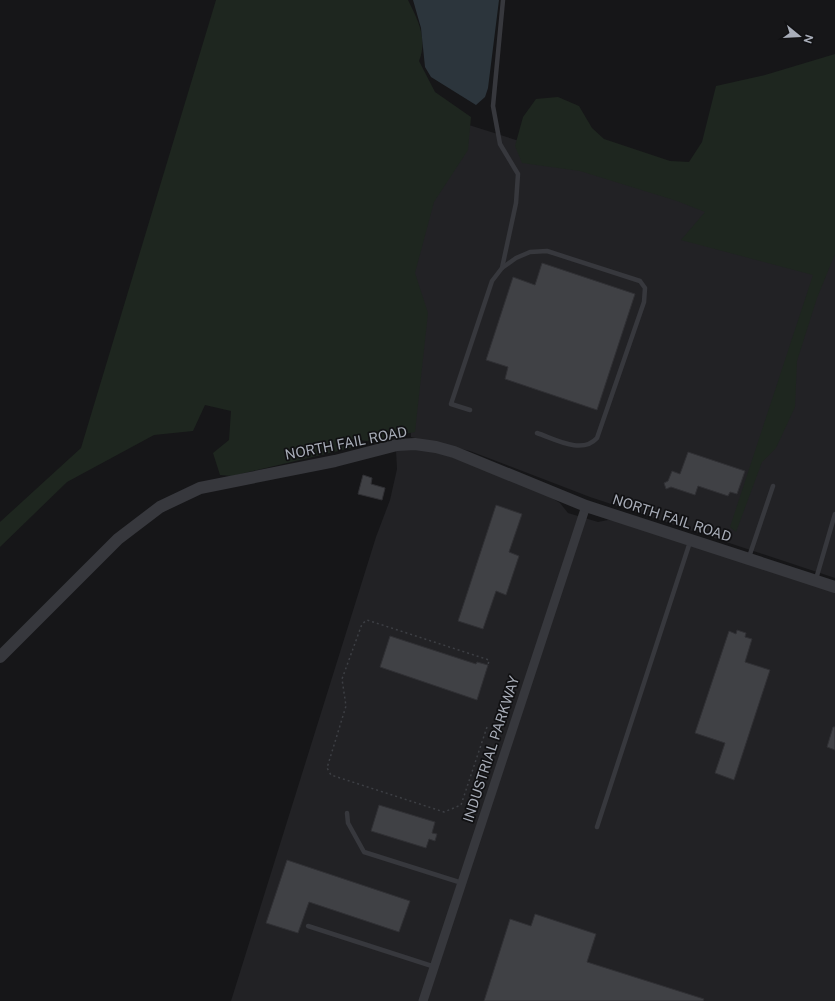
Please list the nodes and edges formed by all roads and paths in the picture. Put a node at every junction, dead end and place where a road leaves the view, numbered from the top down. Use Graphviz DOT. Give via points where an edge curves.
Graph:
graph roads {
  1 [pos="503,0"];
  2 [pos="502,268"];
  3 [pos="470,410"];
  4 [pos="537,433"];
  5 [pos="773,486"];
  6 [pos="586,506"];
  7 [pos="835,514"];
  8 [pos="691,540"];
  9 [pos="748,559"];
  10 [pos="815,580"];
  11 [pos="835,587"];
  12 [pos="0,657"];
  13 [pos="488,666"];
  14 [pos="487,727"];
  15 [pos="347,813"];
  16 [pos="597,827"];
  17 [pos="462,882"];
  18 [pos="308,926"];
  19 [pos="434,967"];
  20 [pos="423,1001"];
  1 -- 2 [label="lane" via="493,106 500,144 518,174 516,203"];
  2 -- 3 [label="lane" via="486,295 451,404"];
  2 -- 4 [label="lane" via="522,255 547,251 640,281 645,288 644,302 597,438 581,447"];
  5 -- 9 [label="lane"];
  6 -- 8 [label="street, NORTH FAIL ROAD"];
  6 -- 12 [label="street, NORTH FAIL ROAD" via="454,452 415,444 200,488 160,506 118,539"];
  6 -- 17 [label="street, INDUSTRIAL PARKWAY"];
  7 -- 10 [label="lane"];
  8 -- 9 [label="street, NORTH FAIL ROAD"];
  8 -- 16 [label="lane"];
  9 -- 10 [label="street, NORTH FAIL ROAD"];
  10 -- 11 [label="street, NORTH FAIL ROAD"];
  13 -- 14 [label="path" via="489,660 368,620 362,624 342,679 346,706 327,768 331,775 444,812 461,805"];
  15 -- 17 [label="lane" via="348,823 364,852"];
  17 -- 19 [label="street, INDUSTRIAL PARKWAY"];
  18 -- 19 [label="lane"];
  19 -- 20 [label="street, INDUSTRIAL PARKWAY"];
}
